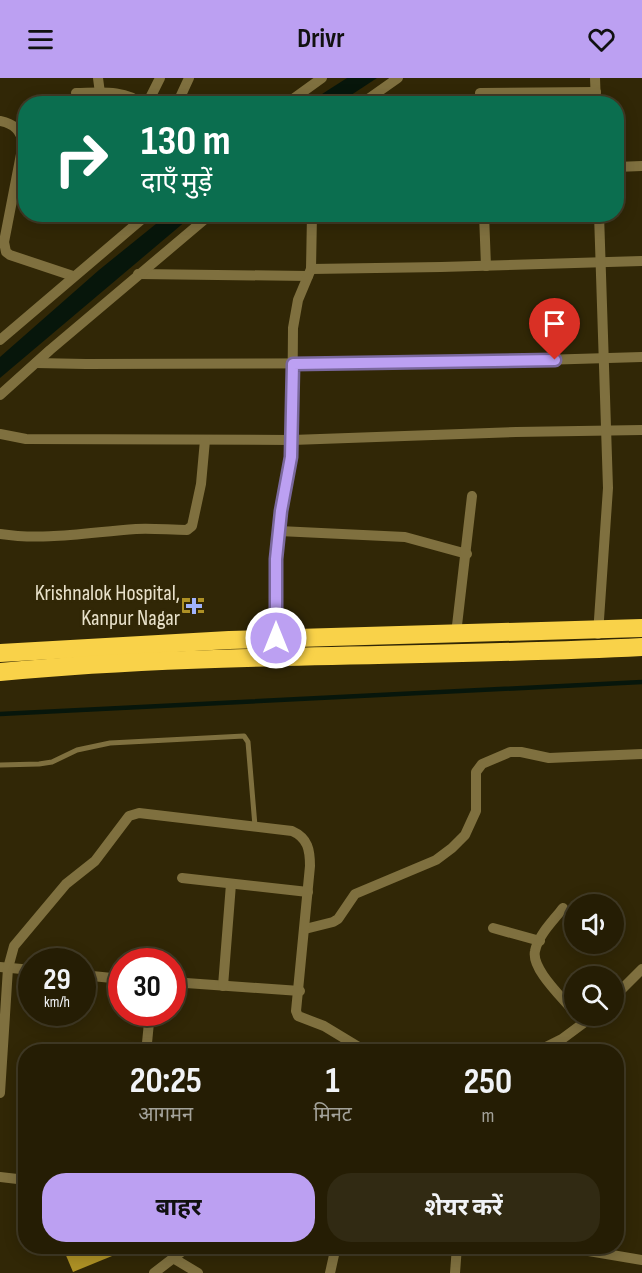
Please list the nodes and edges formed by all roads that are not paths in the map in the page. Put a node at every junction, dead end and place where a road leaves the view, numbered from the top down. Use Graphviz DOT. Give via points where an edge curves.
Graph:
graph roads {
  1 [pos="98,78"];
  2 [pos="160,78"];
  3 [pos="189,78"];
  4 [pos="322,78"];
  5 [pos="398,78"];
  6 [pos="595,78"];
  7 [pos="76,93"];
  8 [pos="100,93"];
  9 [pos="130,96"];
  10 [pos="151,96"];
  11 [pos="181,96"];
  12 [pos="297,96"];
  13 [pos="372,96"];
  14 [pos="480,96"];
  15 [pos="550,96"];
  16 [pos="596,96"];
  17 [pos="0,121"];
  18 [pos="18,130"];
  19 [pos="642,166"];
  20 [pos="624,167"];
  21 [pos="18,170"];
  22 [pos="135,222"];
  23 [pos="201,222"];
  24 [pos="312,222"];
  25 [pos="484,222"];
  26 [pos="599,222"];
  27 [pos="601,261"];
  28 [pos="642,261"];
  29 [pos="486,266"];
  30 [pos="309,272"];
  31 [pos="138,274"];
  32 [pos="73,276"];
  33 [pos="0,340"];
  34 [pos="642,357"];
  35 [pos="604,358"];
  36 [pos="36,363"];
  37 [pos="293,364"];
  38 [pos="0,395"];
  39 [pos="642,430"];
  40 [pos="607,431"];
  41 [pos="0,434"];
  42 [pos="205,440"];
  43 [pos="292,440"];
  44 [pos="472,496"];
  45 [pos="279,531"];
  46 [pos="0,534"];
  47 [pos="466,554"];
  48 [pos="598,628"];
  49 [pos="642,628"];
  50 [pos="456,634"];
  51 [pos="276,638"];
  52 [pos="642,647"];
  53 [pos="599,649"];
  54 [pos="0,653"];
  55 [pos="0,672"];
  56 [pos="642,754"];
  57 [pos="0,765"];
  58 [pos="255,827"];
  59 [pos="182,878"];
  60 [pos="231,884"];
  61 [pos="308,892"];
  62 [pos="563,908"];
  63 [pos="493,928"];
  64 [pos="305,929"];
  65 [pos="540,941"];
  66 [pos="4,968"];
  67 [pos="642,969"];
  68 [pos="637,979"];
  69 [pos="186,983"];
  70 [pos="223,986"];
  71 [pos="624,989"];
  72 [pos="300,991"];
  73 [pos="564,1000"];
  74 [pos="149,1026"];
  75 [pos="574,1026"];
  76 [pos="147,1044"];
  77 [pos="354,1044"];
  78 [pos="552,1044"];
  79 [pos="0,1094"];
  80 [pos="0,1177"];
  81 [pos="18,1179"];
  82 [pos="178,1254"];
  83 [pos="334,1254"];
  84 [pos="456,1254"];
  85 [pos="606,1254"];
  86 [pos="173,1258"];
  87 [pos="642,1260"];
  88 [pos="154,1273"];
  89 [pos="198,1273"];
  90 [pos="330,1273"];
  91 [pos="455,1273"];
  1 -- 8 [label="street"];
  2 -- 10 [label="street"];
  3 -- 11 [label="street"];
  4 -- 12 [label="street"];
  5 -- 13 [label="street"];
  6 -- 16 [label="street"];
  7 -- 8 [label="street"];
  8 -- 9 [label="street"];
  14 -- 15 [label="street"];
  17 -- 18 [label="street"];
  19 -- 20 [label="street"];
  21 -- 32 [label="street" via="4,242 6,252"];
  22 -- 32 [label="street"];
  23 -- 31 [label="street"];
  24 -- 30 [label="street"];
  25 -- 29 [label="street"];
  26 -- 27 [label="street"];
  27 -- 28 [label="street"];
  27 -- 29 [label="street"];
  27 -- 35 [label="street"];
  29 -- 30 [label="street"];
  30 -- 31 [label="street"];
  30 -- 37 [label="street" via="293,328"];
  31 -- 36 [label="street"];
  32 -- 33 [label="street"];
  34 -- 35 [label="street"];
  35 -- 37 [label="street"];
  35 -- 40 [label="street"];
  36 -- 37 [label="street"];
  36 -- 38 [label="street"];
  37 -- 43 [label="street"];
  39 -- 40 [label="street"];
  40 -- 43 [label="street"];
  40 -- 48 [label="street" via="608,488"];
  41 -- 42 [label="street" via="26,439"];
  42 -- 43 [label="street"];
  42 -- 46 [label="street" via="201,484 192,526 187,530"];
  43 -- 45 [label="street"];
  44 -- 47 [label="street"];
  45 -- 47 [label="street" via="405,537"];
  45 -- 51 [label="street"];
  47 -- 50 [label="street"];
  48 -- 49 [label="highway"];
  48 -- 50 [label="highway"];
  48 -- 53 [label="street"];
  50 -- 51 [label="highway"];
  51 -- 54 [label="highway"];
  52 -- 53 [label="highway"];
  53 -- 55 [label="highway" via="177,660"];
  56 -- 64 [label="street" via="549,758 510,752 482,764 476,772 476,811 465,835 452,848 436,860 355,894 333,922"];
  57 -- 58 [label="lane" via="52,762 77,750 110,743 244,736 248,742"];
  58 -- 61 [label="street" via="292,831 303,838 310,851"];
  58 -- 66 [label="street" via="142,813 129,816 95,861 66,884 18,940"];
  59 -- 60 [label="street"];
  60 -- 61 [label="street"];
  60 -- 70 [label="street"];
  61 -- 64 [label="street"];
  62 -- 65 [label="street"];
  63 -- 65 [label="street"];
  64 -- 72 [label="street"];
  65 -- 73 [label="street" via="535,951 540,970"];
  66 -- 79 [label="street"];
  67 -- 68 [label="street"];
  68 -- 71 [label="street"];
  69 -- 70 [label="street"];
  70 -- 72 [label="street"];
  72 -- 77 [label="street" via="298,1016"];
  74 -- 76 [label="street"];
  75 -- 78 [label="street"];
  80 -- 81 [label="street"];
  82 -- 86 [label="street"];
  83 -- 90 [label="street"];
  84 -- 91 [label="street"];
  85 -- 87 [label="street"];
  86 -- 88 [label="street"];
  86 -- 89 [label="street"];
}
